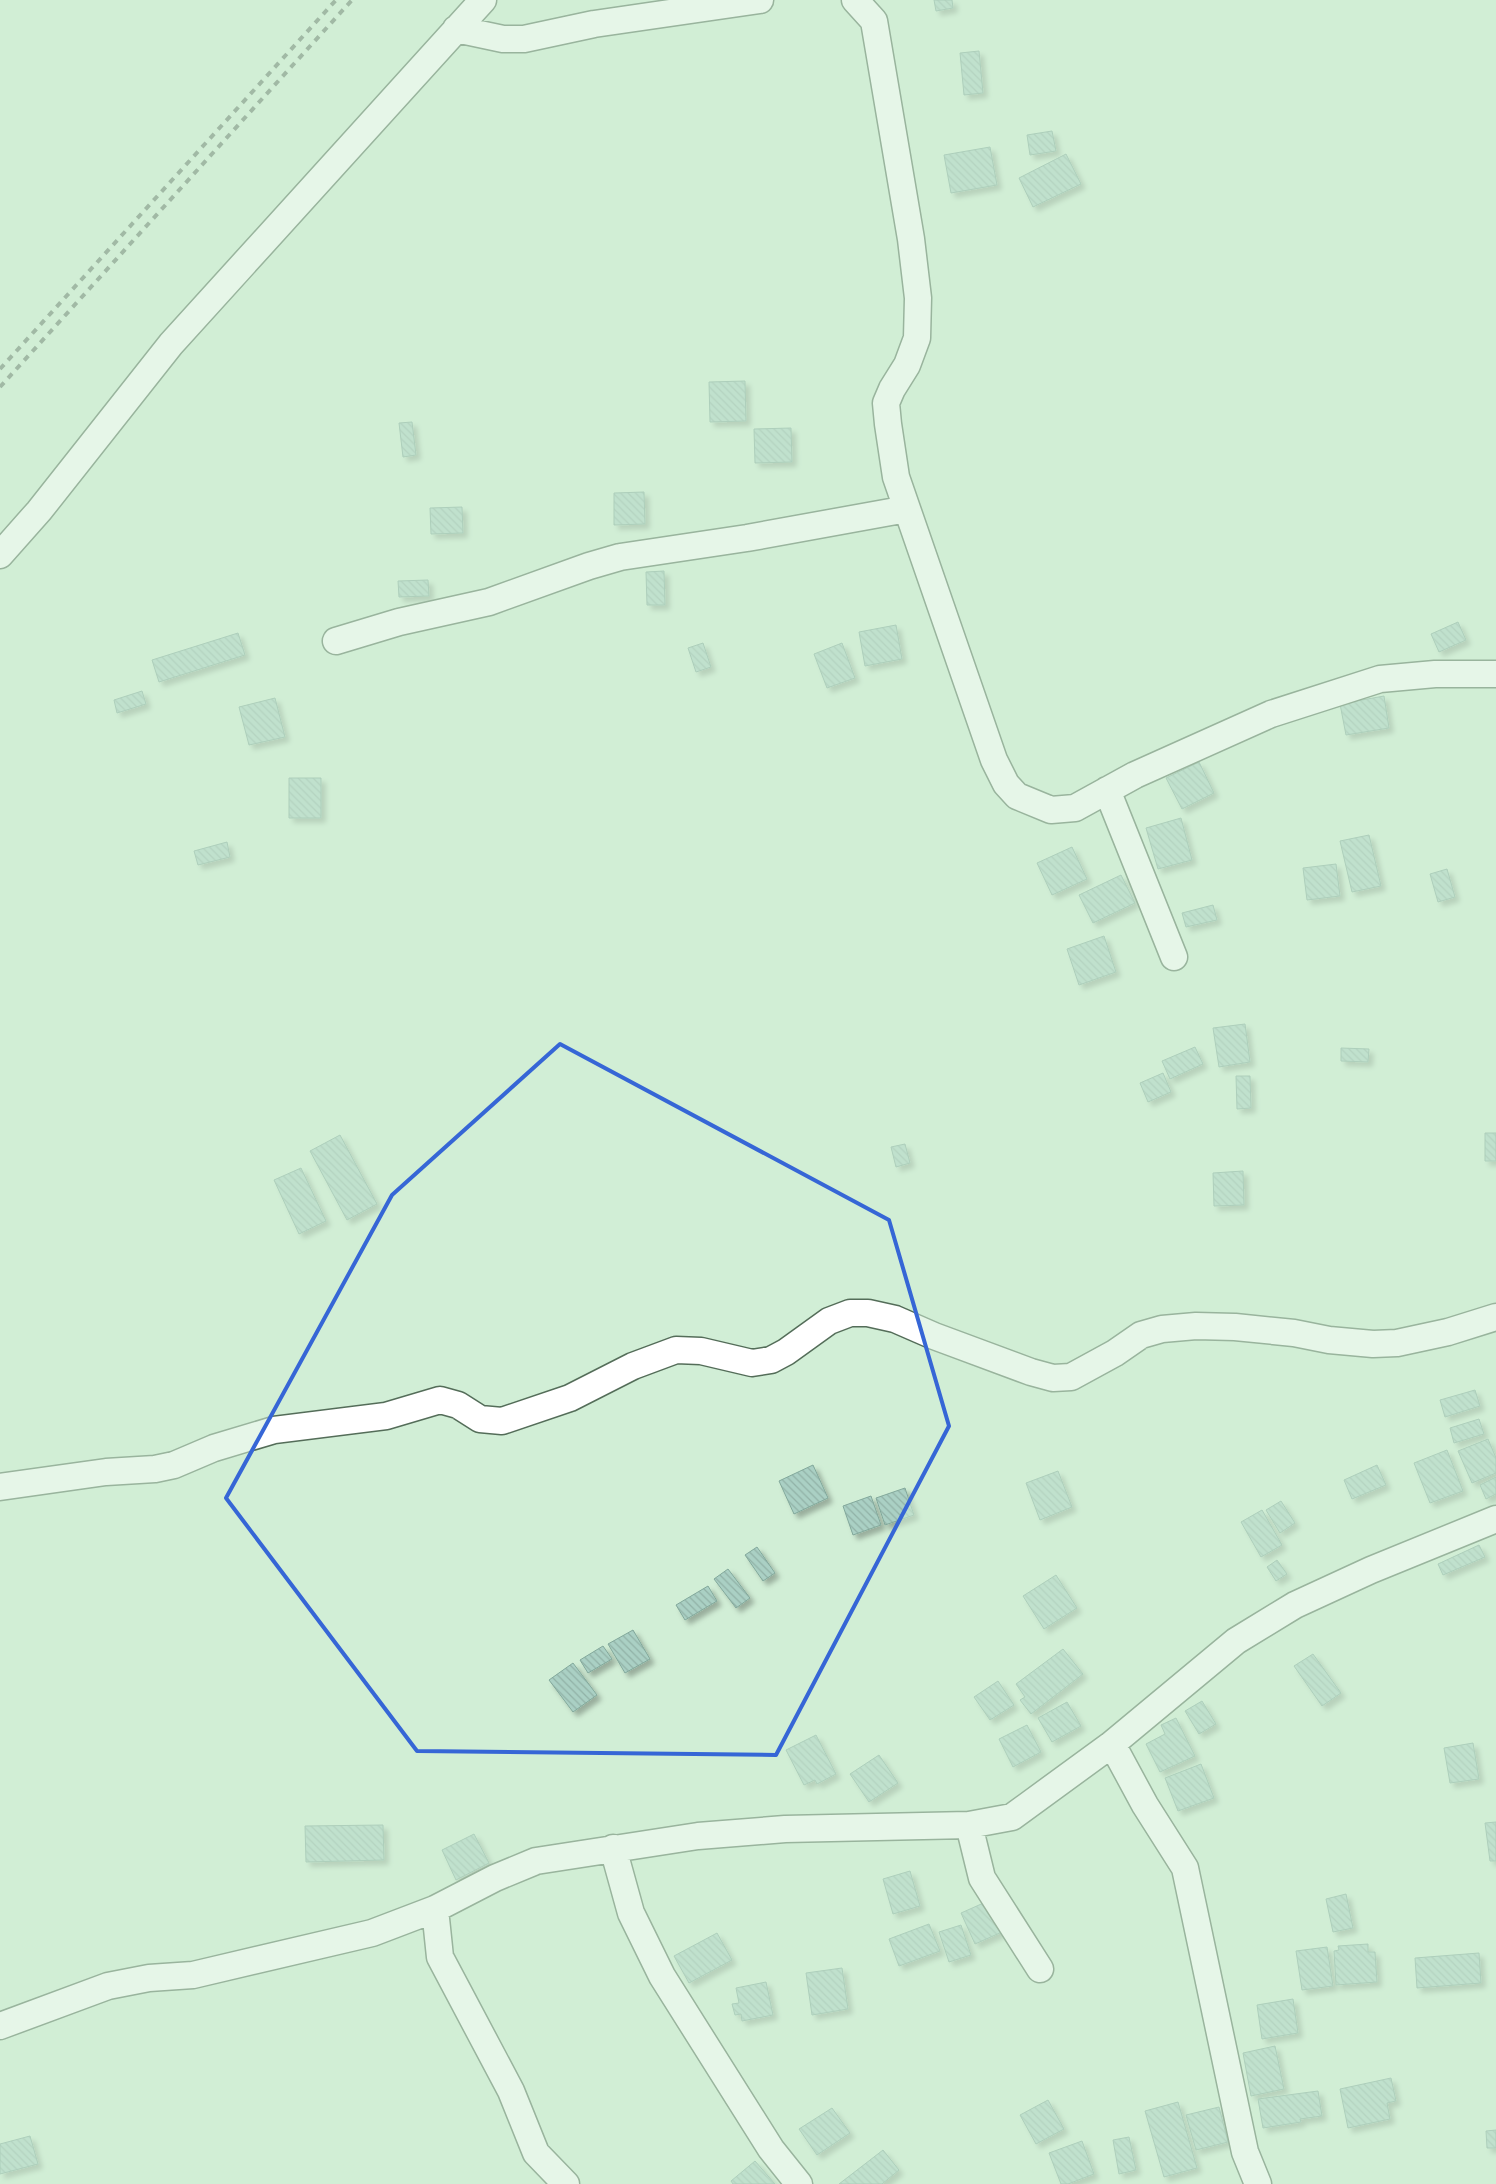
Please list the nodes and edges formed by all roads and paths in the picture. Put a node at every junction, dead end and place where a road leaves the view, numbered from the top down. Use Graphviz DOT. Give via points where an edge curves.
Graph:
graph roads {
  1 [pos="483,0"];
  2 [pos="760,0"];
  3 [pos="856,0"];
  4 [pos="456,29"];
  5 [pos="908,509"];
  6 [pos="0,556"];
  7 [pos="336,640"];
  8 [pos="1496,674"];
  9 [pos="1107,790"];
  10 [pos="1174,957"];
  11 [pos="1496,1317"];
  12 [pos="0,1487"];
  13 [pos="1496,1519"];
  14 [pos="1112,1744"];
  15 [pos="969,1825"];
  16 [pos="613,1848"];
  17 [pos="434,1909"];
  18 [pos="1040,1969"];
  19 [pos="0,2026"];
  20 [pos="566,2184"];
  21 [pos="799,2184"];
  22 [pos="1258,2184"];
  1 -- 4 [label="street"];
  2 -- 4 [label="street" via="594,24 524,39 503,39"];
  3 -- 5 [label="street" via="874,21 918,298 917,338 886,404 896,477"];
  4 -- 6 [label="street" via="171,344"];
  5 -- 7 [label="street" via="620,557 489,602"];
  5 -- 9 [label="street" via="994,760 1006,784 1017,796 1051,810 1075,808"];
  8 -- 9 [label="street" via="1434,674 1380,679 1271,714"];
  9 -- 10 [label="street"];
  11 -- 12 [label="street" via="1440,1334 1373,1344 1235,1327 1162,1329 1141,1335 1071,1377 1053,1378 895,1319 850,1313 829,1321 786,1352 766,1361 752,1363 701,1351 676,1350 633,1366 570,1398 502,1421 480,1418 458,1405 440,1400 386,1416 274,1430 214,1448 174,1465"];
  13 -- 14 [label="street" via="1295,1605 1236,1641"];
  14 -- 15 [label="street" via="1012,1817"];
  14 -- 22 [label="street" via="1145,1805 1185,1868 1245,2152"];
  15 -- 16 [label="street" via="785,1828"];
  15 -- 18 [label="street" via="982,1878"];
  16 -- 17 [label="street" via="536,1861"];
  16 -- 21 [label="street" via="631,1913 662,1976 771,2150"];
  17 -- 19 [label="street" via="372,1933 262,1960 193,1975 149,1978 108,1986"];
  17 -- 20 [label="street" via="440,1957 511,2091 536,2153"];
}
